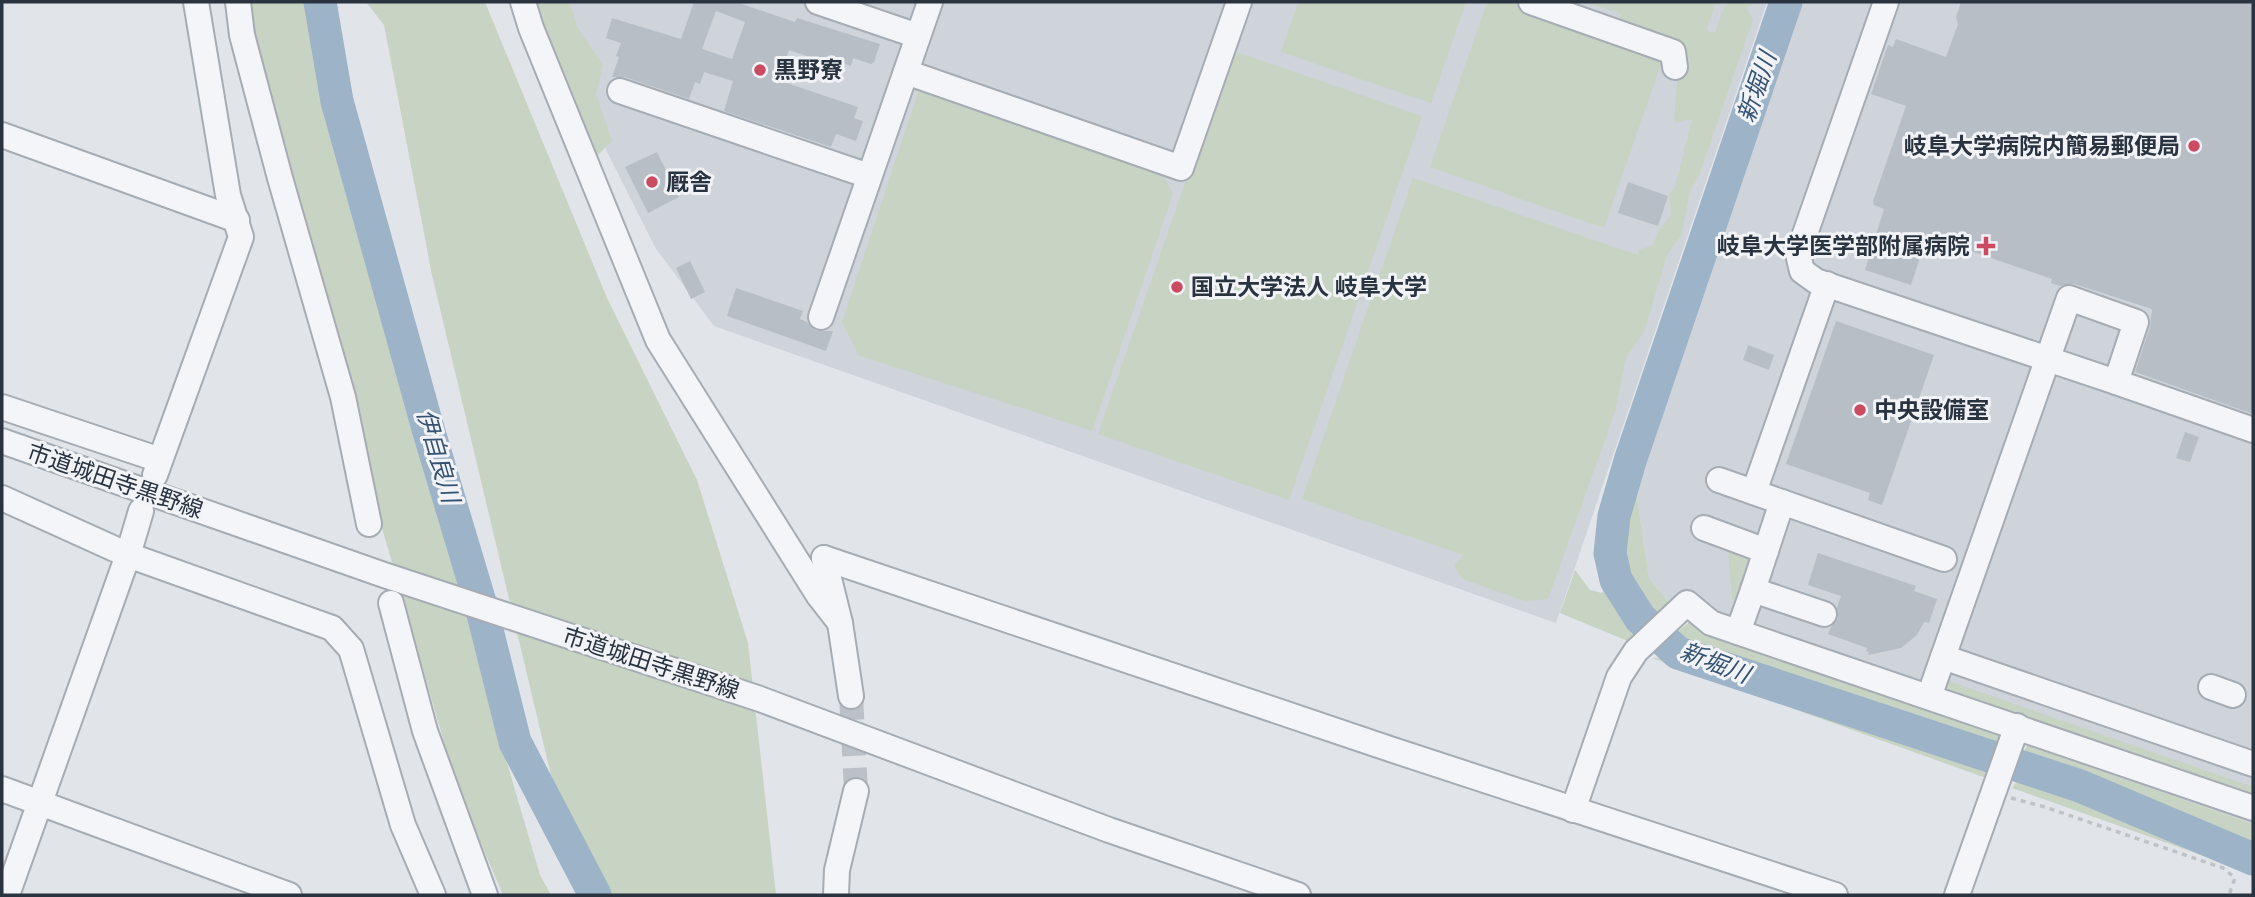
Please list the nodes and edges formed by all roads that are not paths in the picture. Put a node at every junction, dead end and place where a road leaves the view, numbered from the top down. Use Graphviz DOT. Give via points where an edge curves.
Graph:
graph roads {
  1 [pos="196,2"];
  2 [pos="237,2"];
  3 [pos="523,2"];
  4 [pos="818,2"];
  5 [pos="930,2"];
  6 [pos="1239,2"];
  7 [pos="1531,2"];
  8 [pos="1886,2"];
  9 [pos="918,36"];
  10 [pos="1675,67"];
  11 [pos="905,72"];
  12 [pos="620,91"];
  13 [pos="2,135"];
  14 [pos="869,176"];
  15 [pos="237,220"];
  16 [pos="1827,284"];
  17 [pos="821,317"];
  18 [pos="2048,359"];
  19 [pos="2116,382"];
  20 [pos="2,407"];
  21 [pos="2253,430"];
  22 [pos="2,441"];
  23 [pos="1719,480"];
  24 [pos="1754,492"];
  25 [pos="2,498"];
  26 [pos="1782,502"];
  27 [pos="141,511"];
  28 [pos="369,524"];
  29 [pos="1704,528"];
  30 [pos="1766,551"];
  31 [pos="128,555"];
  32 [pos="1960,564"];
  33 [pos="1753,590"];
  34 [pos="391,603"];
  35 [pos="1824,614"];
  36 [pos="840,623"];
  37 [pos="1738,632"];
  38 [pos="1943,657"];
  39 [pos="851,695"];
  40 [pos="1929,698"];
  41 [pos="2017,726"];
  42 [pos="2253,764"];
  43 [pos="2,789"];
  44 [pos="856,791"];
  45 [pos="40,803"];
  46 [pos="2253,808"];
  47 [pos="1573,810"];
  48 [pos="7,895"];
  49 [pos="289,895"];
  50 [pos="433,895"];
  51 [pos="485,895"];
  52 [pos="835,895"];
  53 [pos="1298,895"];
  54 [pos="1835,895"];
  55 [pos="1957,895"];
  1 -- 15 [label="street" via="228,195"];
  2 -- 28 [label="street" via="280,178 343,397"];
  3 -- 36 [label="street" via="658,340"];
  4 -- 9 [label="street"];
  5 -- 9 [label="street"];
  6 -- 11 [label="street" via="1181,168"];
  7 -- 10 [label="street" via="1673,52"];
  8 -- 16 [label="street" via="1798,254 1802,271"];
  9 -- 11 [label="street"];
  11 -- 14 [label="street"];
  12 -- 14 [label="street"];
  13 -- 15 [label="street"];
  14 -- 17 [label="street"];
  15 -- 20 [label="street" via="241,237 157,467"];
  16 -- 18 [label="street"];
  16 -- 24 [label="street"];
  18 -- 19 [label="street"];
  18 -- 19 [label="street" via="2068,299 2136,322"];
  18 -- 32 [label="street"];
  19 -- 21 [label="street"];
  22 -- 53 [label="street, 市道城田寺黒野線" via="384,575 760,699 1109,830"];
  23 -- 24 [label="street"];
  24 -- 26 [label="street"];
  25 -- 31 [label="street"];
  26 -- 30 [label="street"];
  26 -- 32 [label="street"];
  27 -- 31 [label="street"];
  29 -- 30 [label="street"];
  30 -- 33 [label="street"];
  31 -- 45 [label="street"];
  31 -- 50 [label="street" via="332,628 351,649 403,825"];
  32 -- 38 [label="street"];
  33 -- 35 [label="street"];
  33 -- 37 [label="street"];
  34 -- 51 [label="street" via="425,731"];
  36 -- 39 [label="street"];
  36 -- 47 [label="street" via="824,558"];
  37 -- 40 [label="street"];
  37 -- 47 [label="street" via="1710,623 1687,603 1636,652 1619,677"];
  38 -- 40 [label="street"];
  38 -- 42 [label="street"];
  40 -- 41 [label="street"];
  41 -- 46 [label="street"];
  41 -- 55 [label="street"];
  43 -- 45 [label="street"];
  44 -- 52 [label="street"];
  45 -- 48 [label="street"];
  45 -- 49 [label="street"];
  47 -- 54 [label="street"];
}
